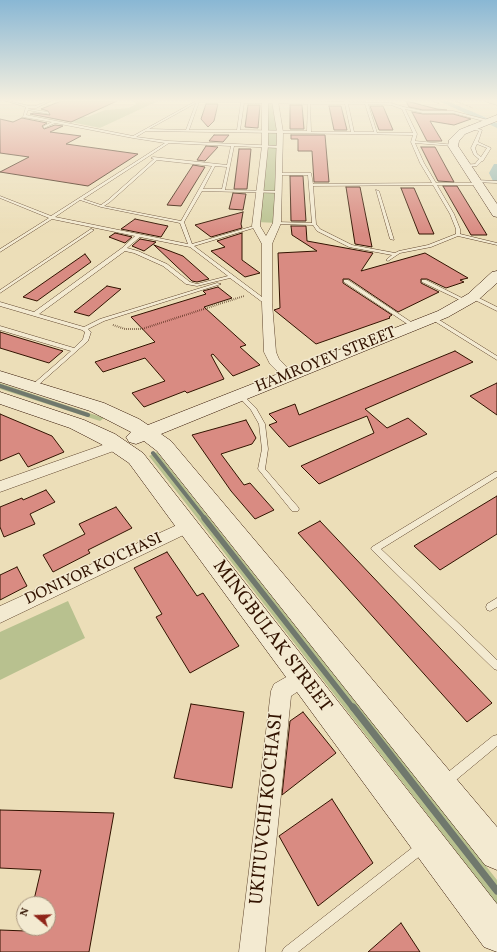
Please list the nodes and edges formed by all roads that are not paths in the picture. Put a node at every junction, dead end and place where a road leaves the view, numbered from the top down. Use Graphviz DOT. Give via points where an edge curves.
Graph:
graph roads {
  1 [pos="163,145"];
  2 [pos="233,145"];
  3 [pos="247,145"];
  4 [pos="415,145"];
  5 [pos="453,145"];
  6 [pos="475,145"];
  7 [pos="483,145"];
  8 [pos="265,146"];
  9 [pos="279,147"];
  10 [pos="145,157"];
  11 [pos="156,159"];
  12 [pos="482,160"];
  13 [pos="214,165"];
  14 [pos="229,166"];
  15 [pos="464,166"];
  16 [pos="279,174"];
  17 [pos="497,182"];
  18 [pos="476,183"];
  19 [pos="311,185"];
  20 [pos="435,185"];
  21 [pos="201,190"];
  22 [pos="223,191"];
  23 [pos="377,191"];
  24 [pos="260,192"];
  25 [pos="279,192"];
  26 [pos="0,197"];
  27 [pos="80,199"];
  28 [pos="100,206"];
  29 [pos="497,213"];
  30 [pos="53,218"];
  31 [pos="182,222"];
  32 [pos="277,223"];
  33 [pos="314,224"];
  34 [pos="256,226"];
  35 [pos="92,230"];
  36 [pos="139,235"];
  37 [pos="458,235"];
  38 [pos="392,239"];
  39 [pos="267,244"];
  40 [pos="497,244"];
  41 [pos="192,246"];
  42 [pos="124,249"];
  43 [pos="0,251"];
  44 [pos="396,254"];
  45 [pos="388,260"];
  46 [pos="497,275"];
  47 [pos="232,276"];
  48 [pos="346,281"];
  49 [pos="424,281"];
  50 [pos="220,284"];
  51 [pos="0,292"];
  52 [pos="470,299"];
  53 [pos="267,303"];
  54 [pos="0,304"];
  55 [pos="497,309"];
  56 [pos="35,314"];
  57 [pos="433,318"];
  58 [pos="414,326"];
  59 [pos="0,328"];
  60 [pos="84,329"];
  61 [pos="75,350"];
  62 [pos="497,358"];
  63 [pos="0,376"];
  64 [pos="289,376"];
  65 [pos="34,386"];
  66 [pos="240,395"];
  67 [pos="0,398"];
  68 [pos="147,433"];
  69 [pos="116,445"];
  70 [pos="497,474"];
  71 [pos="0,487"];
  72 [pos="295,509"];
  73 [pos="188,526"];
  74 [pos="0,615"];
  75 [pos="497,666"];
  76 [pos="302,677"];
  77 [pos="497,740"];
  78 [pos="441,785"];
  79 [pos="428,843"];
  80 [pos="497,853"];
  81 [pos="497,934"];
  82 [pos="252,952"];
  83 [pos="288,952"];
  1 -- 10 [label="lane"];
  2 -- 14 [label="lane"];
  3 -- 8 [label="lane"];
  4 -- 20 [label="lane"];
  5 -- 15 [label="main road"];
  6 -- 12 [label="lane" via="475,154"];
  7 -- 12 [label="lane" via="489,148"];
  8 -- 9 [label="lane"];
  8 -- 24 [label="street"];
  9 -- 16 [label="street"];
  10 -- 11 [label="lane"];
  10 -- 27 [label="lane"];
  11 -- 13 [label="lane"];
  11 -- 28 [label="lane"];
  12 -- 15 [label="lane" via="476,165"];
  13 -- 14 [label="lane"];
  13 -- 21 [label="lane"];
  14 -- 22 [label="lane"];
  15 -- 18 [label="main road"];
  16 -- 19 [label="lane" via="310,174"];
  16 -- 25 [label="street"];
  17 -- 18 [label="lane"];
  18 -- 20 [label="lane"];
  18 -- 29 [label="main road"];
  19 -- 20 [label="lane"];
  19 -- 33 [label="lane"];
  20 -- 37 [label="lane" via="452,214"];
  21 -- 22 [label="lane"];
  21 -- 31 [label="lane"];
  22 -- 24 [label="lane"];
  23 -- 38 [label="lane"];
  24 -- 25 [label="lane"];
  24 -- 34 [label="street"];
  25 -- 32 [label="street"];
  26 -- 30 [label="lane"];
  27 -- 28 [label="lane"];
  27 -- 30 [label="lane"];
  28 -- 31 [label="lane"];
  30 -- 36 [label="lane"];
  30 -- 43 [label="lane"];
  31 -- 41 [label="lane"];
  32 -- 33 [label="lane"];
  32 -- 39 [label="street"];
  33 -- 44 [label="lane" via="318,230 351,246"];
  34 -- 39 [label="street"];
  34 -- 41 [label="lane"];
  35 -- 51 [label="lane"];
  36 -- 41 [label="lane"];
  36 -- 42 [label="lane"];
  37 -- 40 [label="lane"];
  37 -- 44 [label="lane" via="429,246"];
  39 -- 53 [label="street"];
  41 -- 47 [label="lane"];
  42 -- 47 [label="lane" via="165,265 188,283 197,285"];
  42 -- 56 [label="lane"];
  44 -- 45 [label="lane"];
  46 -- 52 [label="main road, HAMROYEV STREET"];
  47 -- 53 [label="lane"];
  48 -- 58 [label="lane"];
  49 -- 52 [label="lane"];
  50 -- 60 [label="lane" via="102,320"];
  52 -- 55 [label="lane"];
  52 -- 57 [label="main road, HAMROYEV STREET"];
  53 -- 64 [label="street" via="270,352 274,361"];
  54 -- 56 [label="lane"];
  56 -- 60 [label="lane"];
  57 -- 58 [label="main road, HAMROYEV STREET"];
  57 -- 62 [label="lane"];
  58 -- 64 [label="main road, HAMROYEV STREET"];
  59 -- 61 [label="lane"];
  60 -- 61 [label="lane" via="88,332 86,340"];
  61 -- 65 [label="lane"];
  63 -- 65 [label="main road, MINGBULAK STREET"];
  64 -- 66 [label="main road, HAMROYEV STREET"];
  65 -- 68 [label="main road, MINGBULAK STREET" via="97,406"];
  66 -- 68 [label="main road, HAMROYEV STREET"];
  66 -- 72 [label="lane" via="254,409 262,424 265,449 261,469"];
  67 -- 69 [label="main road, MINGBULAK STREET" via="77,424"];
  68 -- 69 [label="main road, HAMROYEV STREET"];
  68 -- 78 [label="main road, MINGBULAK STREET" via="164,446"];
  69 -- 71 [label="street"];
  69 -- 73 [label="main road, MINGBULAK STREET" via="136,458"];
  70 -- 75 [label="lane" via="375,549"];
  73 -- 74 [label="street, DONIYOR KO'CHASI"];
  73 -- 76 [label="main road, MINGBULAK STREET"];
  76 -- 79 [label="main road, MINGBULAK STREET"];
  76 -- 82 [label="street, UKITUVCHI KO'CHASI" via="281,691"];
  77 -- 78 [label="lane"];
  78 -- 80 [label="main road, MINGBULAK STREET"];
  79 -- 81 [label="main road, MINGBULAK STREET"];
  79 -- 83 [label="lane"];
}
